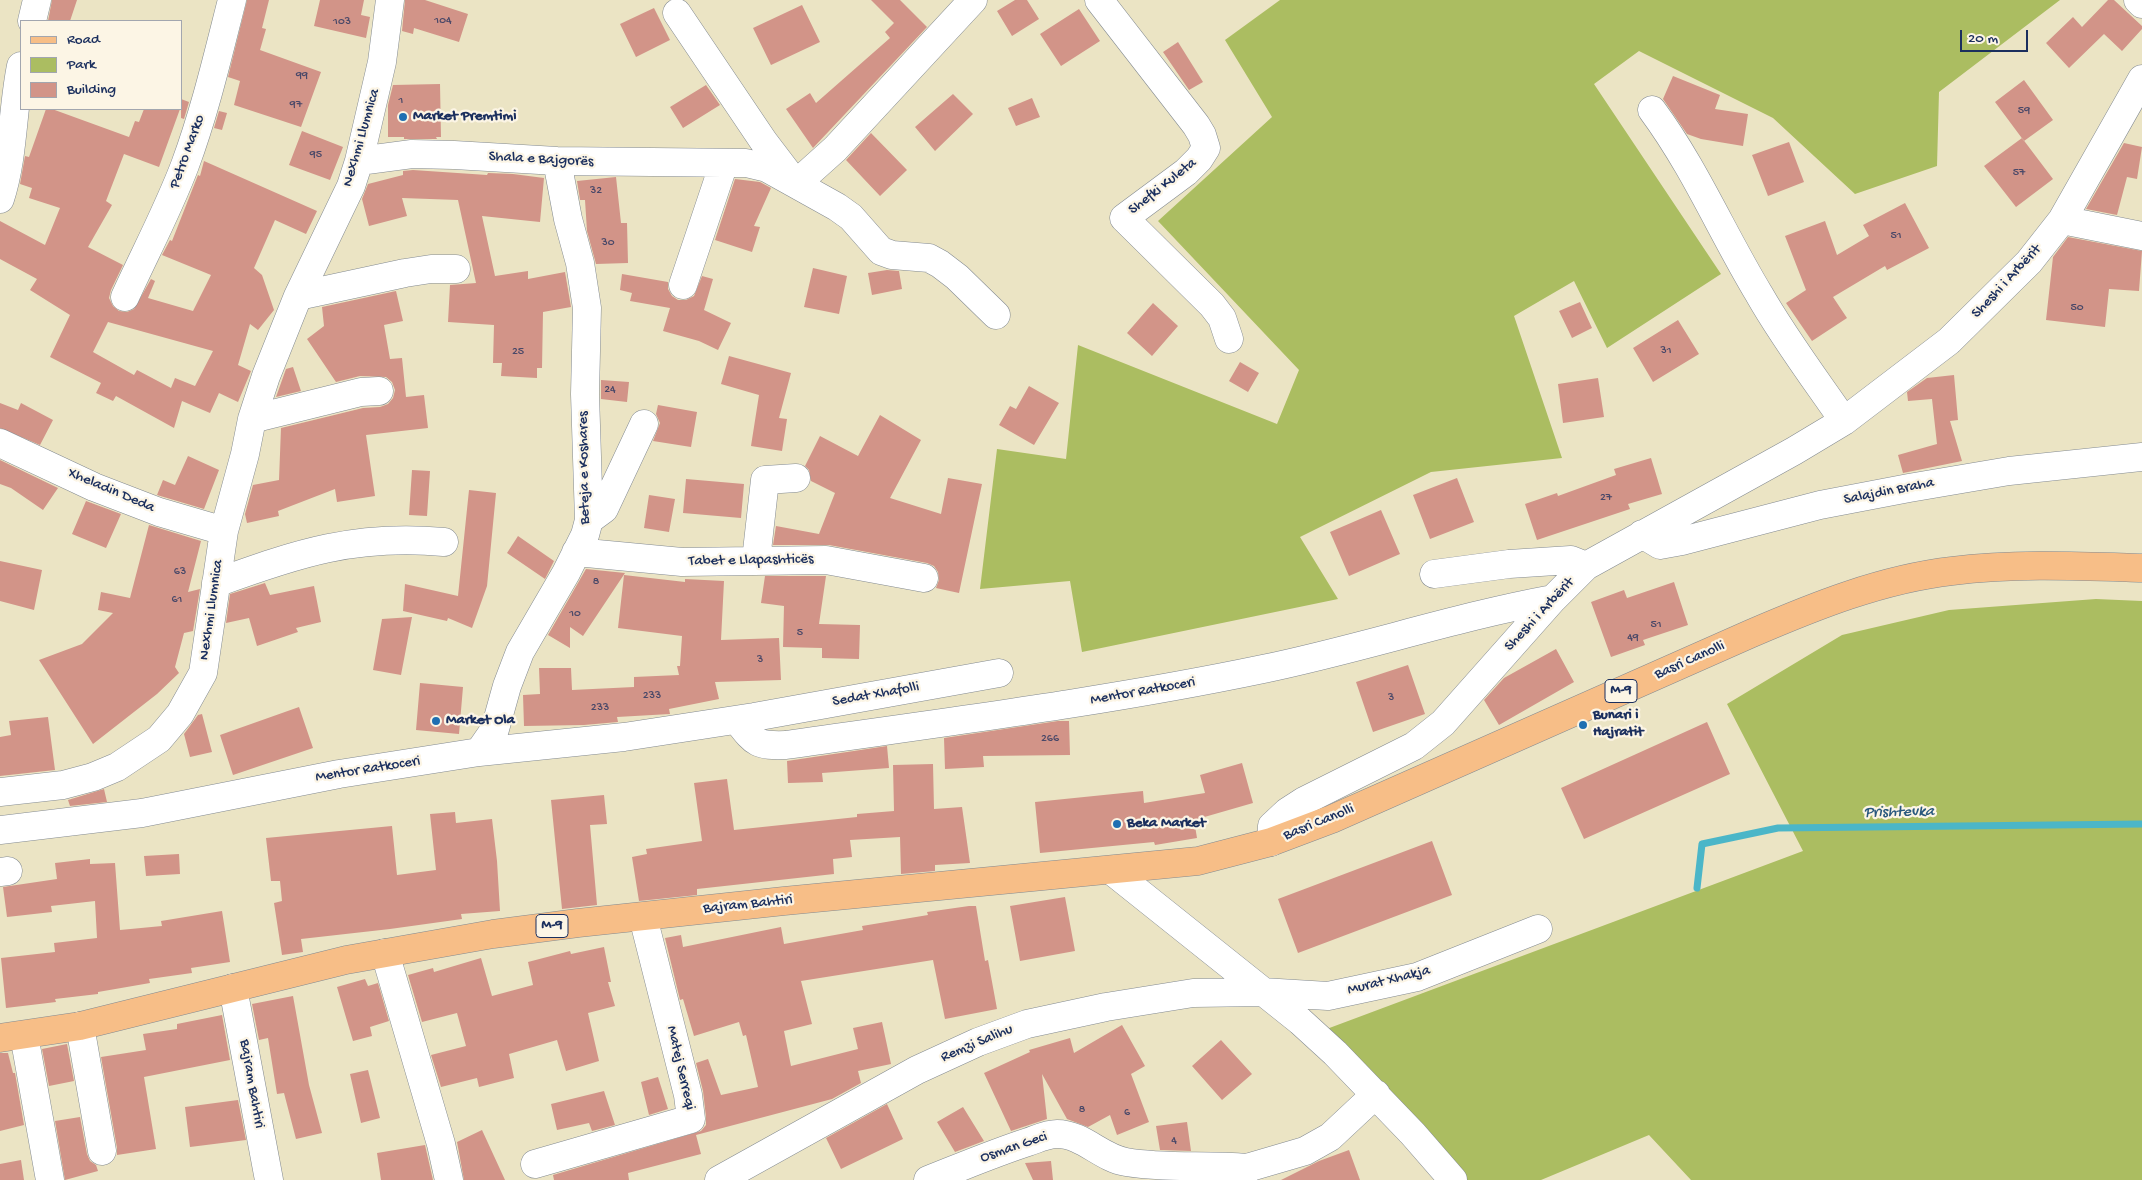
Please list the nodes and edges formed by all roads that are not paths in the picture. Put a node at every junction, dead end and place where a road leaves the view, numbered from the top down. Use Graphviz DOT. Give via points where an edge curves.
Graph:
graph roads {
  1 [pos="37,0"];
  2 [pos="232,0"];
  3 [pos="389,0"];
  4 [pos="973,0"];
  5 [pos="1099,0"];
  6 [pos="2138,0"];
  7 [pos="2142,4"];
  8 [pos="677,13"];
  9 [pos="32,20"];
  10 [pos="20,71"];
  11 [pos="2142,79"];
  12 [pos="1652,110"];
  13 [pos="359,161"];
  14 [pos="557,162"];
  15 [pos="724,163"];
  16 [pos="796,184"];
  17 [pos="0,199"];
  18 [pos="2062,220"];
  19 [pos="2142,236"];
  20 [pos="456,269"];
  21 [pos="682,285"];
  22 [pos="298,296"];
  23 [pos="125,297"];
  24 [pos="996,315"];
  25 [pos="1229,339"];
  26 [pos="379,391"];
  27 [pos="252,419"];
  28 [pos="1844,420"];
  29 [pos="644,424"];
  30 [pos="0,443"];
  31 [pos="2142,457"];
  32 [pos="796,478"];
  33 [pos="589,520"];
  34 [pos="224,531"];
  35 [pos="1642,534"];
  36 [pos="444,542"];
  37 [pos="576,552"];
  38 [pos="756,560"];
  39 [pos="1586,566"];
  40 [pos="2142,568"];
  41 [pos="1434,574"];
  42 [pos="924,578"];
  43 [pos="216,583"];
  44 [pos="1553,598"];
  45 [pos="999,673"];
  46 [pos="745,718"];
  47 [pos="479,752"];
  48 [pos="1,791"];
  49 [pos="0,830"];
  50 [pos="1271,842"];
  51 [pos="1112,871"];
  52 [pos="643,916"];
  53 [pos="1538,929"];
  54 [pos="385,953"];
  55 [pos="234,988"];
  56 [pos="1262,992"];
  57 [pos="80,1026"];
  58 [pos="12,1037"];
  59 [pos="1376,1094"];
  60 [pos="102,1151"];
  61 [pos="535,1164"];
  62 [pos="1244,1174"];
  63 [pos="50,1180"];
  64 [pos="269,1180"];
  65 [pos="449,1180"];
  66 [pos="719,1180"];
  67 [pos="928,1180"];
  68 [pos="1453,1180"];
  1 -- 9 [label="street"];
  2 -- 23 [label="street, Petro Marko" via="204,108 185,164"];
  3 -- 13 [label="street, Nexhmi Llumnica" via="382,62"];
  4 -- 16 [label="street" via="835,150"];
  5 -- 25 [label="street, Shefki Kuleta" via="1196,125 1206,148 1186,172 1124,218 1212,305 1222,318"];
  6 -- 7 [label="street"];
  8 -- 16 [label="street, Shala e Bajgorës"];
  10 -- 17 [label="street" via="8,166"];
  11 -- 18 [label="street, Sheshi i Arbërit"];
  12 -- 28 [label="street" via="1696,176 1758,294"];
  13 -- 14 [label="street, Shala e Bajgorës" via="429,154"];
  13 -- 22 [label="street, Nexhmi Llumnica" via="351,186"];
  14 -- 15 [label="street, Shala e Bajgorës"];
  14 -- 33 [label="street, Beteja e Koshares" via="587,308 584,394"];
  15 -- 16 [label="street, Shala e Bajgorës" via="746,163 766,168"];
  15 -- 21 [label="street"];
  16 -- 24 [label="street, Shala e Bajgorës" via="851,217 881,251 929,258 940,264"];
  18 -- 19 [label="street"];
  18 -- 28 [label="street, Sheshi i Arbërit" via="2029,262 1949,341"];
  20 -- 22 [label="street" via="405,273"];
  22 -- 27 [label="street, Nexhmi Llumnica"];
  26 -- 27 [label="street" via="361,392"];
  27 -- 34 [label="street, Nexhmi Llumnica"];
  28 -- 35 [label="street, Sheshi i Arbërit"];
  29 -- 33 [label="street" via="604,509"];
  30 -- 34 [label="street, Xheladin Deda" via="94,487 159,512"];
  31 -- 35 [label="street, Salajdin Braha" via="2009,472 1909,488 1820,505 1682,541 1660,544"];
  32 -- 38 [label="street" via="765,480"];
  33 -- 37 [label="street, Beteja e Koshares" via="586,535"];
  34 -- 43 [label="street, Nexhmi Llumnica"];
  35 -- 39 [label="street, Sheshi i Arbërit"];
  36 -- 43 [label="street" via="407,539 334,546 296,555"];
  37 -- 38 [label="street, Tabet e Llapashticës" via="682,562"];
  37 -- 47 [label="street, Beteja e Koshares" via="520,652 495,729"];
  38 -- 42 [label="street, Tabet e Llapashticës" via="826,560"];
  39 -- 41 [label="street" via="1571,560"];
  39 -- 44 [label="street, Sheshi i Arbërit"];
  40 -- 50 [label="main road, Basri Canolli / M-9" via="2013,567 1951,571 1852,594 1805,610 1375,800"];
  43 -- 48 [label="street, Nexhmi Llumnica" via="203,673 180,714 159,740 117,768 93,777 63,785"];
  44 -- 46 [label="street, Mentor Ratkoceri" via="1265,669 1133,695 786,745 762,746 748,735"];
  44 -- 50 [label="street, Sheshi i Arbërit" via="1443,723 1414,746 1286,812 1272,826"];
  45 -- 46 [label="street, Sedat Xhafolli"];
  46 -- 47 [label="street, Mentor Ratkoceri" via="624,737"];
  47 -- 49 [label="street, Mentor Ratkoceri" via="339,774 142,813"];
  50 -- 51 [label="main road, Basri Canolli / M-9" via="1198,861"];
  51 -- 52 [label="main road, Bajram Bahtiri / M-9"];
  51 -- 56 [label="street"];
  52 -- 54 [label="main road, Bajram Bahtiri / M-9" via="493,934"];
  52 -- 61 [label="street, Matej Serreqi" via="688,1095 691,1119"];
  53 -- 56 [label="street, Murat Xhakja" via="1417,977 1328,996"];
  54 -- 55 [label="main road, Bajram Bahtiri / M-9"];
  54 -- 65 [label="street"];
  55 -- 57 [label="main road, Bajram Bahtiri / M-9"];
  55 -- 64 [label="street, Bajram Bahtiri"];
  56 -- 59 [label="street" via="1300,1021"];
  56 -- 66 [label="street, Remzi Salihu" via="1193,993 1026,1024 917,1070"];
  57 -- 58 [label="main road, Bajram Bahtiri / M-9"];
  57 -- 60 [label="street"];
  58 -- 63 [label="street, Bajram Bahtiri"];
  59 -- 62 [label="street" via="1330,1137 1305,1151 1258,1163"];
  59 -- 68 [label="street"];
  62 -- 67 [label="street, Osman Geci" via="1218,1165 1152,1166 1124,1162 1068,1134 1054,1134"];
}
